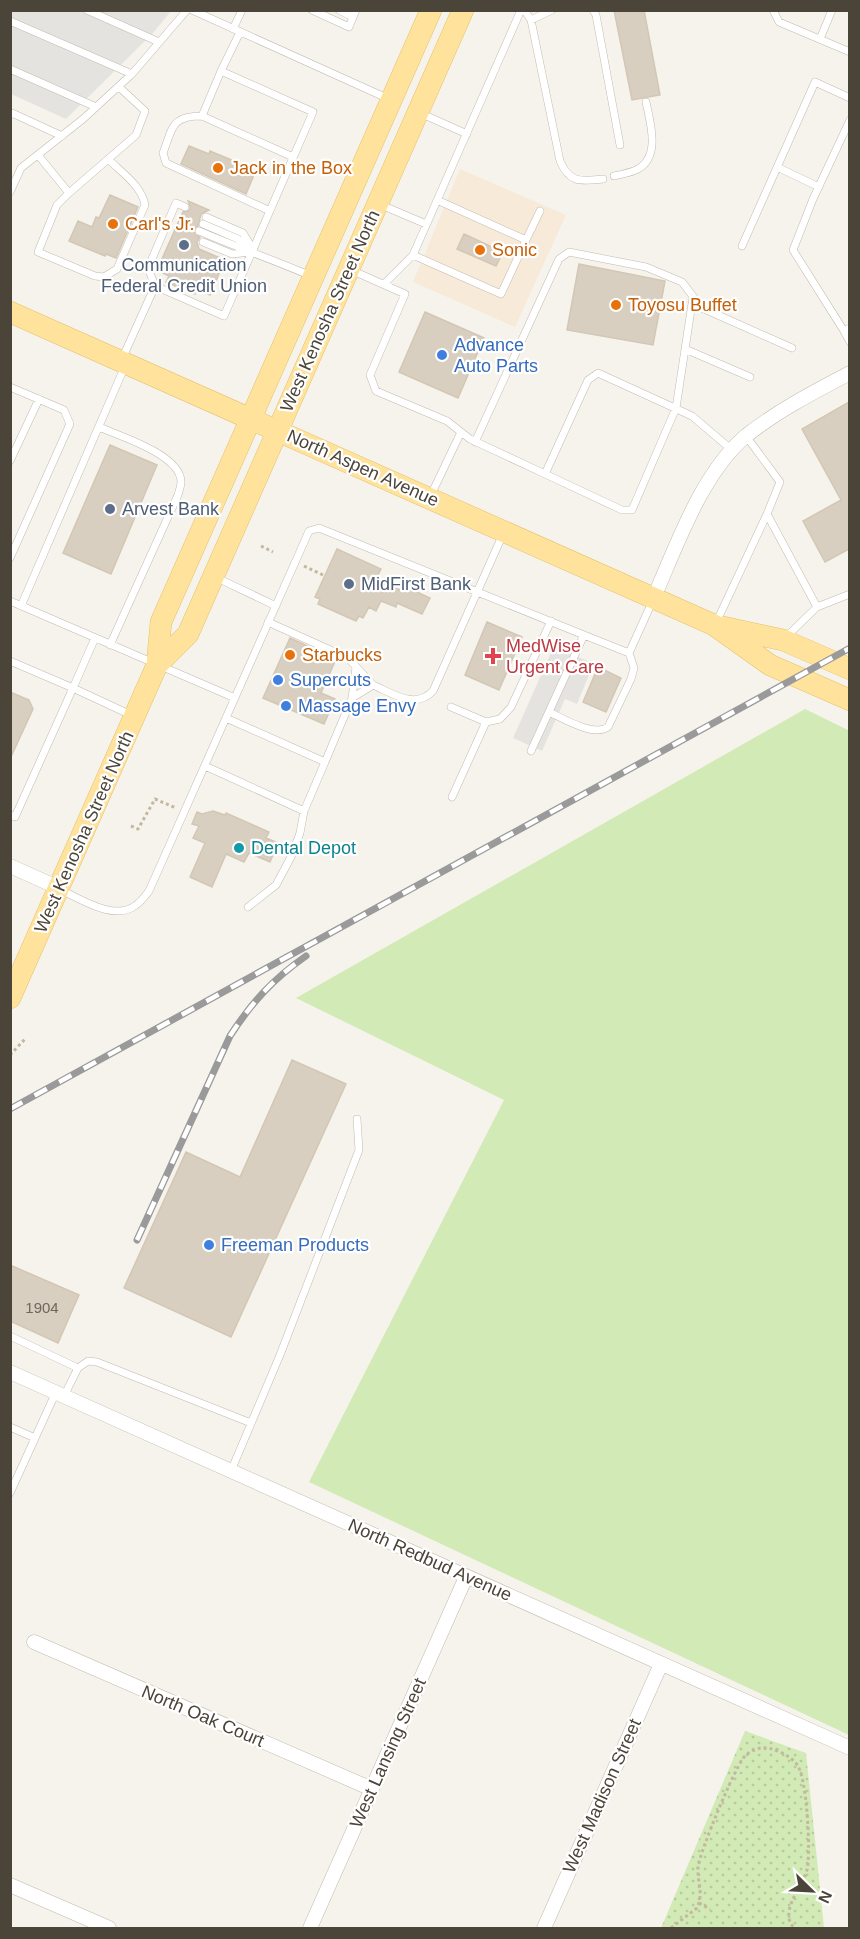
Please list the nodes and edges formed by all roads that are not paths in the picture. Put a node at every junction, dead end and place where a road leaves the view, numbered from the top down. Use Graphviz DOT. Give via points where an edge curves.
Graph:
graph roads {
  1 [pos="87,10"];
  2 [pos="187,10"];
  3 [pos="192,10"];
  4 [pos="242,10"];
  5 [pos="312,10"];
  6 [pos="339,10"];
  7 [pos="431,10"];
  8 [pos="463,10"];
  9 [pos="522,10"];
  10 [pos="552,10"];
  11 [pos="593,10"];
  12 [pos="773,10"];
  13 [pos="832,10"];
  14 [pos="355,14"];
  15 [pos="531,20"];
  16 [pos="10,21"];
  17 [pos="237,30"];
  18 [pos="820,39"];
  19 [pos="159,42"];
  20 [pos="849,52"];
  21 [pos="10,69"];
  22 [pos="221,71"];
  23 [pos="132,74"];
  24 [pos="118,87"];
  25 [pos="849,98"];
  26 [pos="391,100"];
  27 [pos="646,102"];
  28 [pos="96,107"];
  29 [pos="418,112"];
  30 [pos="11,113"];
  31 [pos="202,116"];
  32 [pos="849,120"];
  33 [pos="467,134"];
  34 [pos="62,136"];
  35 [pos="620,145"];
  36 [pos="38,155"];
  37 [pos="293,157"];
  38 [pos="108,159"];
  39 [pos="777,167"];
  40 [pos="614,176"];
  41 [pos="603,178"];
  42 [pos="819,187"];
  43 [pos="10,192"];
  44 [pos="69,193"];
  45 [pos="437,200"];
  46 [pos="378,204"];
  47 [pos="185,207"];
  48 [pos="270,210"];
  49 [pos="540,211"];
  50 [pos="170,215"];
  51 [pos="180,219"];
  52 [pos="426,224"];
  53 [pos="165,226"];
  54 [pos="174,230"];
  55 [pos="526,240"];
  56 [pos="203,242"];
  57 [pos="742,246"];
  58 [pos="254,251"];
  59 [pos="413,255"];
  60 [pos="349,269"];
  61 [pos="313,277"];
  62 [pos="384,284"];
  63 [pos="155,286"];
  64 [pos="693,297"];
  65 [pos="10,312"];
  66 [pos="847,329"];
  67 [pos="849,342"];
  68 [pos="792,348"];
  69 [pos="685,349"];
  70 [pos="124,362"];
  71 [pos="849,373"];
  72 [pos="750,377"];
  73 [pos="10,387"];
  74 [pos="39,399"];
  75 [pos="676,408"];
  76 [pos="251,418"];
  77 [pos="99,427"];
  78 [pos="277,430"];
  79 [pos="461,432"];
  80 [pos="746,436"];
  81 [pos="475,442"];
  82 [pos="732,451"];
  83 [pos="10,461"];
  84 [pos="545,474"];
  85 [pos="430,498"];
  86 [pos="767,514"];
  87 [pos="505,531"];
  88 [pos="10,558"];
  89 [pos="213,576"];
  90 [pos="477,591"];
  91 [pos="849,594"];
  92 [pos="654,597"];
  93 [pos="10,601"];
  94 [pos="21,606"];
  95 [pos="276,606"];
  96 [pos="817,607"];
  97 [pos="551,621"];
  98 [pos="268,622"];
  99 [pos="714,625"];
  100 [pos="584,635"];
  101 [pos="95,638"];
  102 [pos="783,639"];
  103 [pos="110,645"];
  104 [pos="629,653"];
  105 [pos="10,661"];
  106 [pos="157,665"];
  107 [pos="356,667"];
  108 [pos="849,669"];
  109 [pos="373,685"];
  110 [pos="73,688"];
  111 [pos="235,698"];
  112 [pos="352,698"];
  113 [pos="849,700"];
  114 [pos="451,707"];
  115 [pos="549,712"];
  116 [pos="134,717"];
  117 [pos="226,718"];
  118 [pos="486,722"];
  119 [pos="531,751"];
  120 [pos="325,762"];
  121 [pos="205,766"];
  122 [pos="452,797"];
  123 [pos="304,811"];
  124 [pos="10,815"];
  125 [pos="10,866"];
  126 [pos="59,888"];
  127 [pos="248,907"];
  128 [pos="10,998"];
  129 [pos="357,1119"];
  130 [pos="10,1336"];
  131 [pos="78,1368"];
  132 [pos="10,1372"];
  133 [pos="60,1394"];
  134 [pos="251,1423"];
  135 [pos="10,1427"];
  136 [pos="35,1438"];
  137 [pos="231,1471"];
  138 [pos="10,1492"];
  139 [pos="466,1577"];
  140 [pos="34,1642"];
  141 [pos="661,1664"];
  142 [pos="849,1748"];
  143 [pos="372,1789"];
  144 [pos="10,1885"];
  145 [pos="109,1929"];
  146 [pos="310,1929"];
  147 [pos="544,1929"];
  1 -- 19 [label="lane"];
  2 -- 19 [label="lane"];
  3 -- 17 [label="lane"];
  4 -- 17 [label="lane"];
  5 -- 14 [label="lane" via="349,27"];
  6 -- 14 [label="lane"];
  7 -- 26 [label="main road, West Kenosha Street North"];
  8 -- 29 [label="main road, West Kenosha Street North"];
  9 -- 15 [label="lane"];
  9 -- 33 [label="lane"];
  10 -- 15 [label="lane"];
  11 -- 35 [label="lane"];
  12 -- 18 [label="lane" via="779,22"];
  13 -- 18 [label="lane"];
  15 -- 41 [label="lane" via="564,170 580,181"];
  16 -- 23 [label="lane"];
  17 -- 22 [label="lane"];
  17 -- 26 [label="lane"];
  18 -- 20 [label="lane"];
  19 -- 23 [label="lane"];
  21 -- 28 [label="lane"];
  22 -- 31 [label="lane"];
  22 -- 37 [label="lane" via="313,112"];
  23 -- 24 [label="lane"];
  24 -- 28 [label="lane"];
  24 -- 38 [label="lane" via="145,111 136,135"];
  25 -- 39 [label="lane" via="815,82"];
  26 -- 29 [label="main road"];
  26 -- 61 [label="main road, West Kenosha Street North"];
  27 -- 40 [label="lane" via="652,131 650,155 637,170"];
  28 -- 34 [label="lane"];
  29 -- 33 [label="lane"];
  29 -- 46 [label="main road, West Kenosha Street North"];
  30 -- 34 [label="lane"];
  31 -- 37 [label="lane"];
  31 -- 48 [label="lane" via="186,116 176,122 162,153 166,162"];
  32 -- 42 [label="lane"];
  33 -- 45 [label="lane"];
  34 -- 36 [label="lane"];
  36 -- 43 [label="lane" via="21,168"];
  36 -- 44 [label="lane"];
  37 -- 48 [label="lane"];
  38 -- 44 [label="lane"];
  38 -- 44 [label="lane" via="139,190 145,205 117,269 104,278 38,252 57,205"];
  39 -- 42 [label="lane"];
  39 -- 57 [label="lane"];
  42 -- 66 [label="lane" via="793,250"];
  45 -- 52 [label="lane"];
  45 -- 55 [label="lane"];
  46 -- 52 [label="lane"];
  46 -- 60 [label="main road, West Kenosha Street North"];
  47 -- 50 [label="lane" via="176,203"];
  48 -- 58 [label="lane"];
  49 -- 55 [label="lane"];
  50 -- 51 [label="lane"];
  50 -- 53 [label="lane"];
  52 -- 59 [label="lane"];
  53 -- 54 [label="lane"];
  53 -- 63 [label="lane" via="148,268"];
  55 -- 59 [label="lane" via="501,294"];
  56 -- 58 [label="lane" via="232,254"];
  58 -- 58 [label="lane" via="233,246 203,224 243,233"];
  58 -- 61 [label="lane"];
  58 -- 63 [label="lane" via="224,316"];
  59 -- 62 [label="lane"];
  60 -- 62 [label="lane"];
  60 -- 78 [label="main road, West Kenosha Street North"];
  61 -- 76 [label="main road, West Kenosha Street North"];
  62 -- 79 [label="lane" via="405,294 370,375 376,391 447,421"];
  63 -- 70 [label="lane"];
  64 -- 68 [label="lane" via="702,308"];
  64 -- 69 [label="lane"];
  64 -- 81 [label="lane" via="682,282 646,267 569,252 560,259"];
  65 -- 70 [label="main road, North Aspen Avenue"];
  66 -- 67 [label="lane"];
  69 -- 72 [label="lane"];
  69 -- 75 [label="lane"];
  70 -- 76 [label="main road, North Aspen Avenue"];
  70 -- 77 [label="lane"];
  71 -- 80 [label="street" via="786,407"];
  73 -- 74 [label="lane"];
  74 -- 83 [label="lane"];
  74 -- 88 [label="lane" via="64,410 70,424"];
  75 -- 82 [label="lane" via="692,416"];
  75 -- 84 [label="lane" via="598,374 588,380"];
  75 -- 84 [label="lane" via="632,510 622,510"];
  76 -- 78 [label="main road, North Aspen Avenue"];
  76 -- 106 [label="main road, West Kenosha Street North" via="161,622"];
  77 -- 94 [label="lane"];
  77 -- 103 [label="lane" via="159,454 174,464 182,481"];
  78 -- 85 [label="main road, North Aspen Avenue"];
  78 -- 89 [label="main road, West Kenosha Street North"];
  79 -- 81 [label="lane"];
  79 -- 85 [label="lane"];
  80 -- 82 [label="street"];
  80 -- 86 [label="lane" via="780,482"];
  81 -- 84 [label="lane"];
  82 -- 92 [label="street" via="721,462 692,511"];
  85 -- 87 [label="main road, North Aspen Avenue"];
  86 -- 96 [label="lane"];
  86 -- 99 [label="lane"];
  87 -- 90 [label="lane"];
  87 -- 92 [label="main road, North Aspen Avenue"];
  89 -- 95 [label="lane"];
  89 -- 106 [label="main road, West Kenosha Street North" via="188,634"];
  90 -- 95 [label="lane" via="319,528 309,531"];
  90 -- 97 [label="lane"];
  90 -- 109 [label="lane" via="427,697 409,700"];
  91 -- 96 [label="lane"];
  92 -- 99 [label="main road, North Aspen Avenue"];
  92 -- 104 [label="lane"];
  93 -- 94 [label="lane"];
  94 -- 101 [label="lane"];
  95 -- 98 [label="lane"];
  96 -- 102 [label="lane"];
  97 -- 100 [label="lane"];
  97 -- 118 [label="lane" via="511,707 500,719"];
  98 -- 107 [label="lane" via="348,658"];
  98 -- 111 [label="lane"];
  99 -- 102 [label="main road, North Aspen Avenue"];
  99 -- 113 [label="main road, North Aspen Avenue" via="770,665"];
  100 -- 104 [label="lane"];
  100 -- 115 [label="lane"];
  101 -- 103 [label="lane"];
  101 -- 110 [label="lane"];
  102 -- 108 [label="main road, North Aspen Avenue"];
  103 -- 106 [label="lane"];
  104 -- 115 [label="lane" via="634,668 632,679 603,731"];
  105 -- 110 [label="lane"];
  106 -- 111 [label="lane"];
  106 -- 116 [label="main road, West Kenosha Street North"];
  107 -- 109 [label="lane"];
  107 -- 112 [label="lane"];
  109 -- 112 [label="lane"];
  110 -- 116 [label="lane"];
  110 -- 124 [label="lane" via="15,817"];
  111 -- 117 [label="lane"];
  112 -- 120 [label="lane"];
  114 -- 118 [label="lane"];
  115 -- 119 [label="lane"];
  116 -- 126 [label="main road, West Kenosha Street North"];
  117 -- 120 [label="lane"];
  117 -- 121 [label="lane"];
  118 -- 122 [label="lane"];
  120 -- 123 [label="lane"];
  121 -- 123 [label="lane"];
  121 -- 126 [label="lane" via="149,891 136,906 122,911 106,909"];
  123 -- 127 [label="lane" via="291,857 276,885"];
  125 -- 126 [label="street"];
  126 -- 128 [label="main road, West Kenosha Street North"];
  129 -- 134 [label="lane" via="359,1150"];
  130 -- 131 [label="lane"];
  131 -- 133 [label="lane"];
  131 -- 134 [label="lane" via="88,1361 97,1362"];
  132 -- 133 [label="street, North Redbud Avenue"];
  133 -- 136 [label="lane"];
  133 -- 137 [label="street, North Redbud Avenue"];
  134 -- 137 [label="lane"];
  135 -- 136 [label="lane"];
  136 -- 138 [label="lane"];
  137 -- 139 [label="street, North Redbud Avenue"];
  139 -- 141 [label="street, North Redbud Avenue"];
  139 -- 143 [label="street, West Lansing Street"];
  140 -- 143 [label="street, North Oak Court"];
  141 -- 142 [label="street, North Redbud Avenue"];
  141 -- 147 [label="street, West Madison Street"];
  143 -- 146 [label="street, West Lansing Street"];
  144 -- 145 [label="street"];
}
